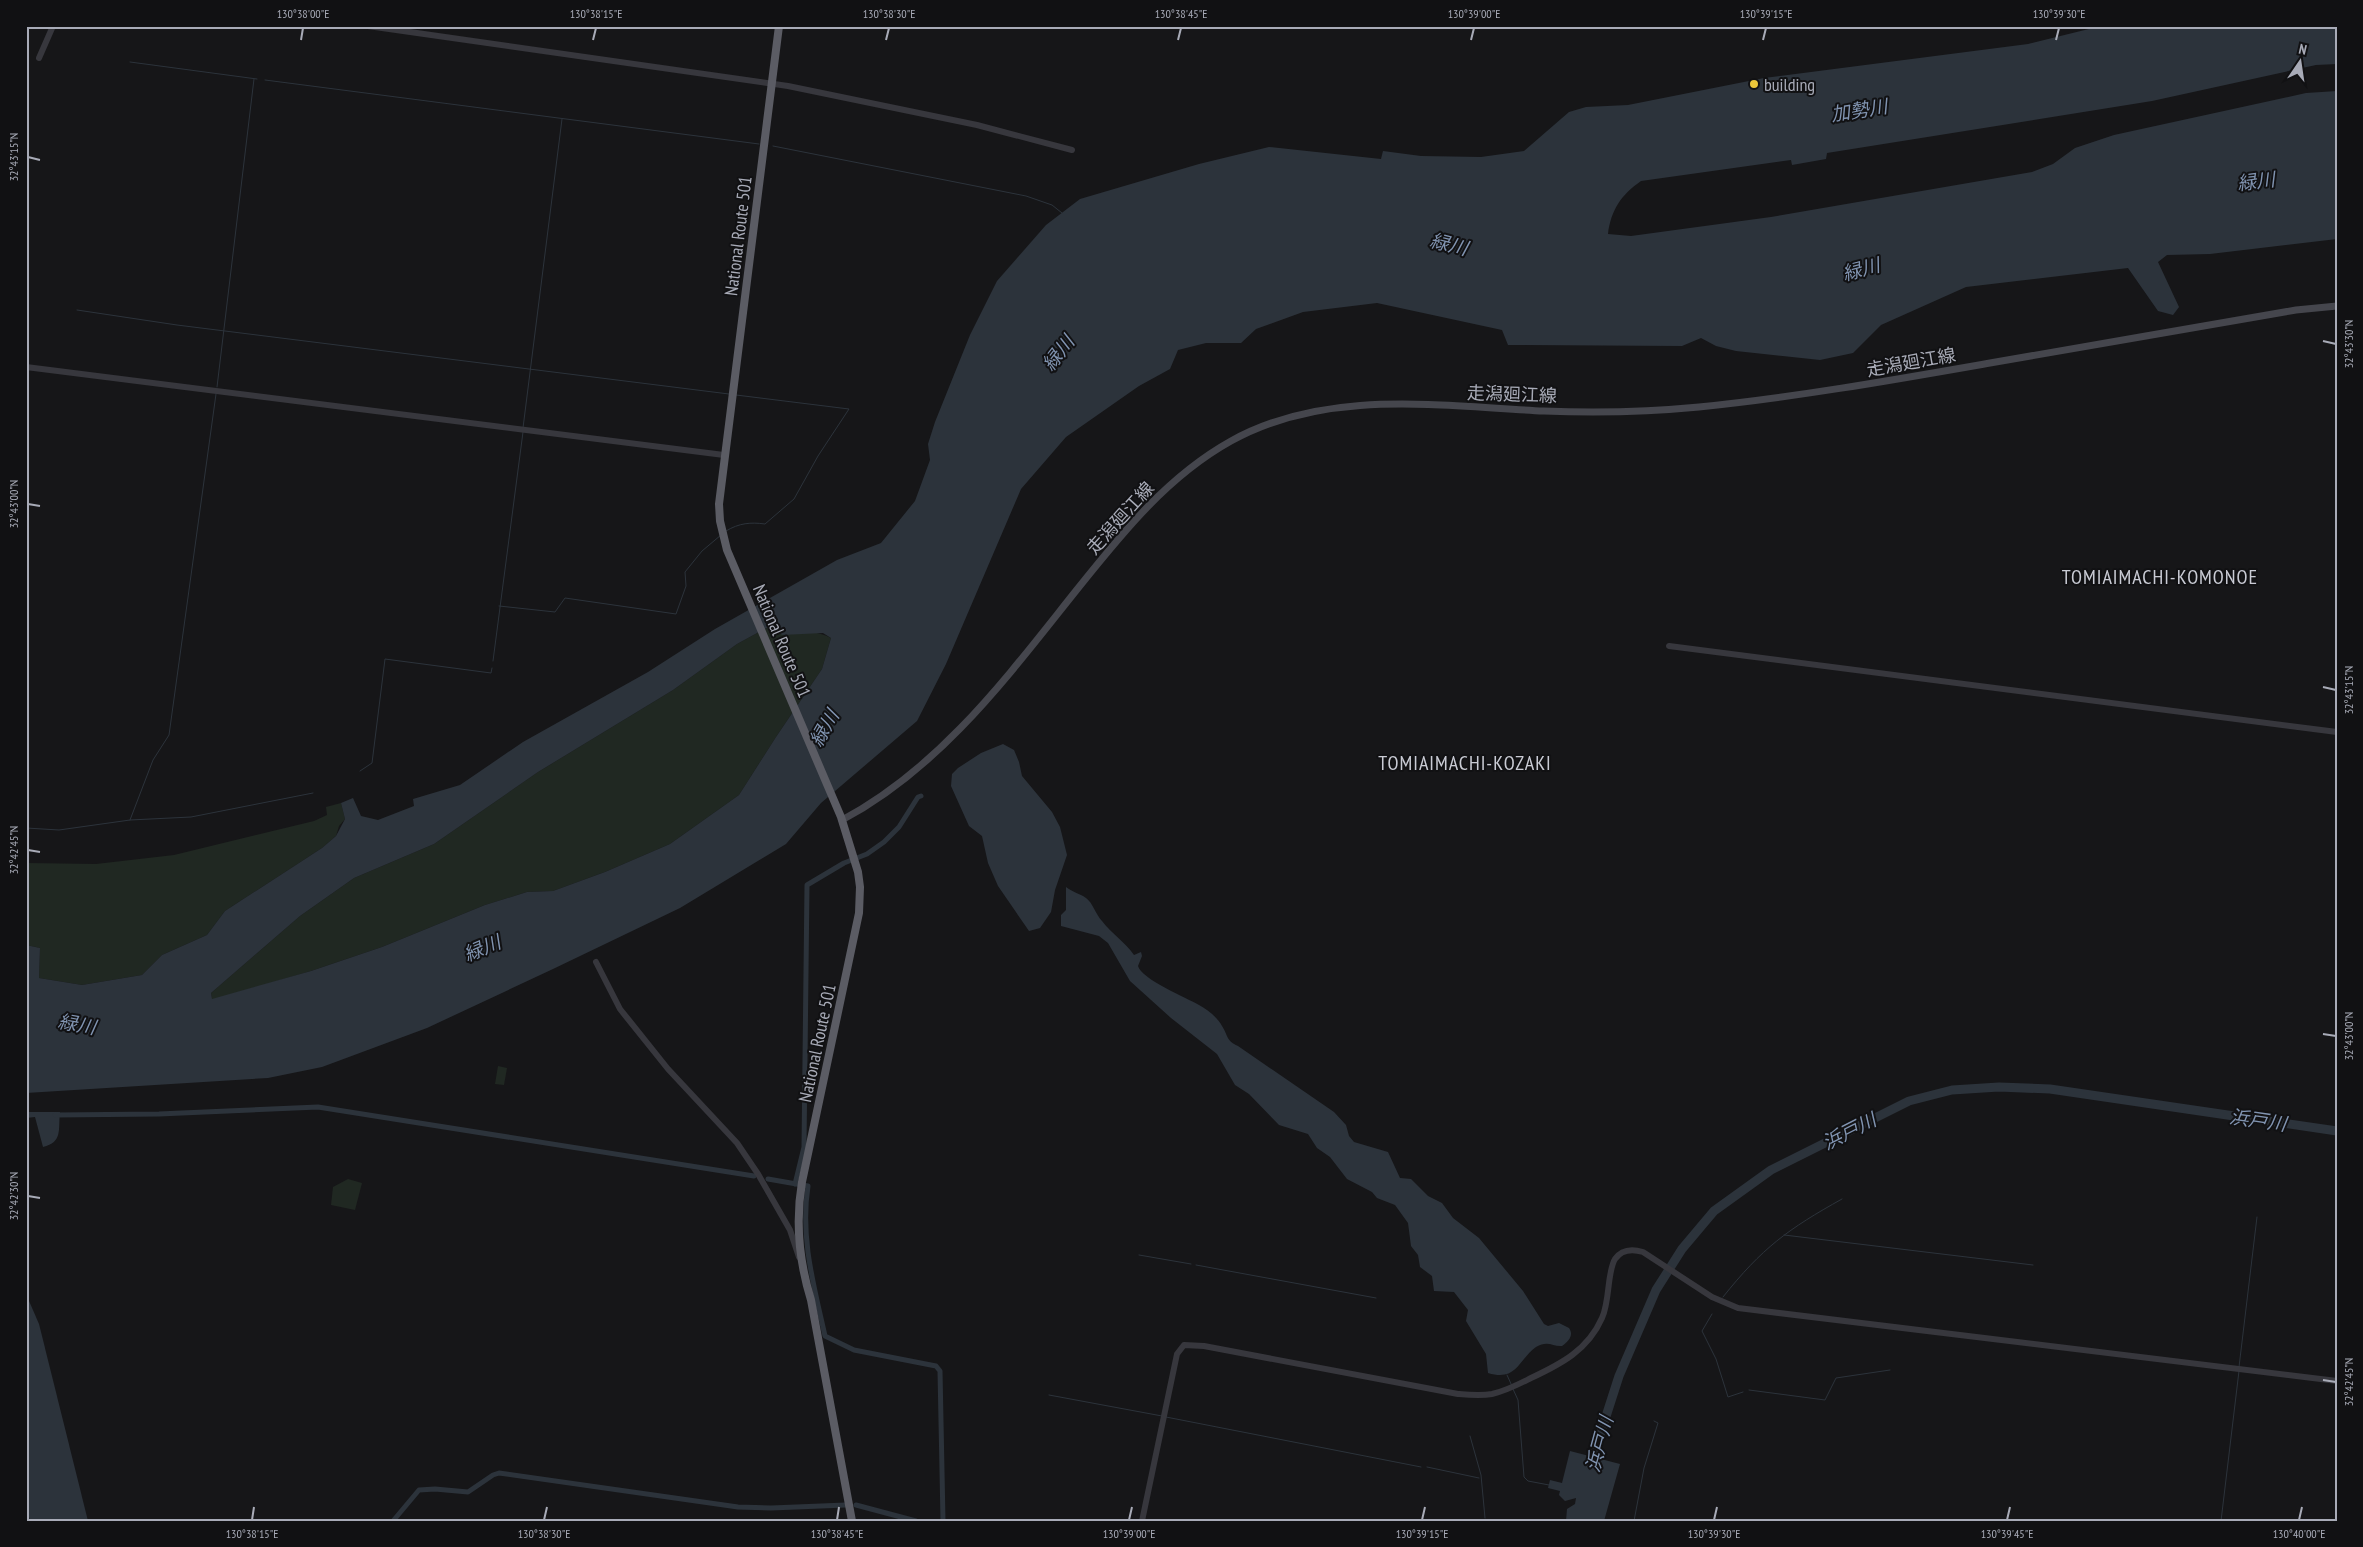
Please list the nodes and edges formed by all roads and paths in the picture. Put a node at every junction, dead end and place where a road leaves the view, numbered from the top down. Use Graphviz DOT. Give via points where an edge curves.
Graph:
graph roads {
  1 [pos="53,26"];
  2 [pos="368,26"];
  3 [pos="779,26"];
  4 [pos="38,58"];
  5 [pos="772,83"];
  6 [pos="1072,150"];
  7 [pos="2337,306"];
  8 [pos="26,366"];
  9 [pos="724,455"];
  10 [pos="1669,646"];
  11 [pos="2337,732"];
  12 [pos="842,819"];
  13 [pos="596,962"];
  14 [pos="802,1263"];
  15 [pos="2337,1380"];
  16 [pos="852,1521"];
  17 [pos="1142,1521"];
  1 -- 4 [label="street"];
  2 -- 5 [label="street"];
  3 -- 5 [label="highway, National Route 501"];
  5 -- 6 [label="street" via="977,124"];
  5 -- 9 [label="highway, National Route 501"];
  7 -- 12 [label="main road, 走潟廻江線" via="1861,386 1696,407 1586,412 1368,405 1311,412 1271,422 1212,453 1177,478 1110,548 989,699 955,734 887,791"];
  8 -- 9 [label="street"];
  9 -- 12 [label="highway, National Route 501" via="719,512 727,550"];
  10 -- 11 [label="street"];
  12 -- 14 [label="highway, National Route 501" via="860,887 859,913 802,1185 797,1232"];
  13 -- 14 [label="street" via="620,1009 668,1070 737,1143 790,1230"];
  14 -- 16 [label="highway, National Route 501"];
  15 -- 17 [label="street" via="1746,1309 1731,1306 1650,1256 1633,1250 1618,1255 1612,1268 1604,1313 1589,1341 1571,1357 1522,1383 1485,1395 1458,1394 1184,1345 1177,1354"];
}
